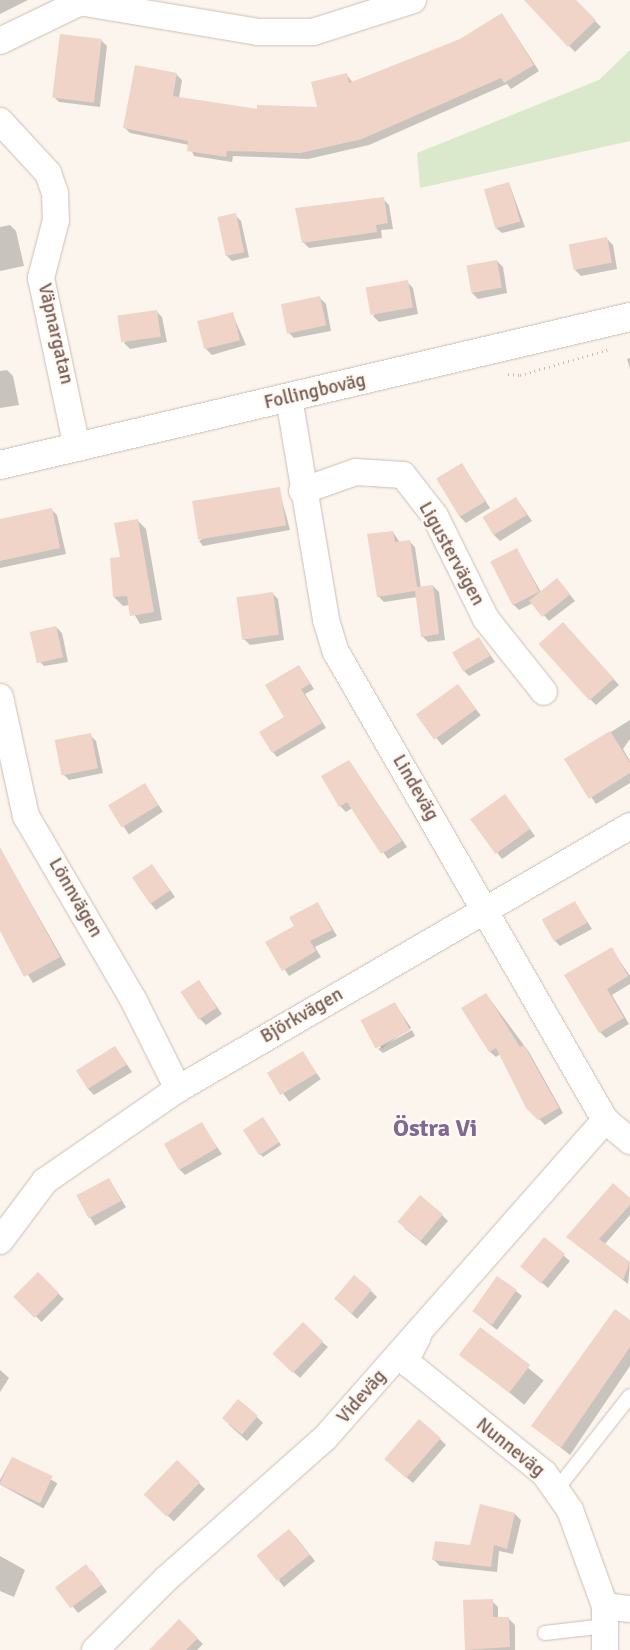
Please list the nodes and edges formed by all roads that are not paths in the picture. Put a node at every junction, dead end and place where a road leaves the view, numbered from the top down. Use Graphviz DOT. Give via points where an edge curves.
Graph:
graph roads {
  1 [pos="413,0"];
  2 [pos="85,1"];
  3 [pos="0,41"];
  4 [pos="0,121"];
  5 [pos="630,317"];
  6 [pos="289,398"];
  7 [pos="78,448"];
  8 [pos="0,464"];
  9 [pos="302,490"];
  10 [pos="544,692"];
  11 [pos="0,697"];
  12 [pos="630,826"];
  13 [pos="485,910"];
  14 [pos="178,1089"];
  15 [pos="605,1120"];
  16 [pos="630,1141"];
  17 [pos="0,1241"];
  18 [pos="423,1327"];
  19 [pos="630,1396"];
  20 [pos="558,1489"];
  21 [pos="612,1623"];
  22 [pos="545,1633"];
  23 [pos="95,1650"];
  1 -- 2 [label="street" via="313,32 258,32"];
  2 -- 3 [label="street" via="37,20"];
  4 -- 7 [label="street, Väpnargatan" via="48,173 55,193 56,220 41,278"];
  5 -- 6 [label="main road, Follingboväg"];
  6 -- 7 [label="main road, Follingboväg"];
  6 -- 9 [label="street, Lindeväg"];
  7 -- 8 [label="main road, Follingboväg"];
  9 -- 10 [label="street, Ligustervägen" via="356,472 403,475 435,516 486,619"];
  9 -- 13 [label="street, Lindeväg" via="336,652"];
  11 -- 14 [label="street, Lönnvägen" via="26,816 133,999"];
  12 -- 13 [label="street, Björkvägen"];
  13 -- 14 [label="street, Björkvägen"];
  13 -- 15 [label="street, Lindeväg"];
  14 -- 17 [label="street, Björkvägen" via="46,1181"];
  15 -- 16 [label="street, Lindeväg"];
  15 -- 18 [label="street, Videväg"];
  18 -- 20 [label="street, Nunneväg" via="406,1358 410,1365 544,1473"];
  18 -- 23 [label="street, Videväg" via="326,1438 166,1579"];
  19 -- 20 [label="lane"];
  20 -- 21 [label="street, Nunneväg" via="570,1510"];
  21 -- 22 [label="lane"];
}
